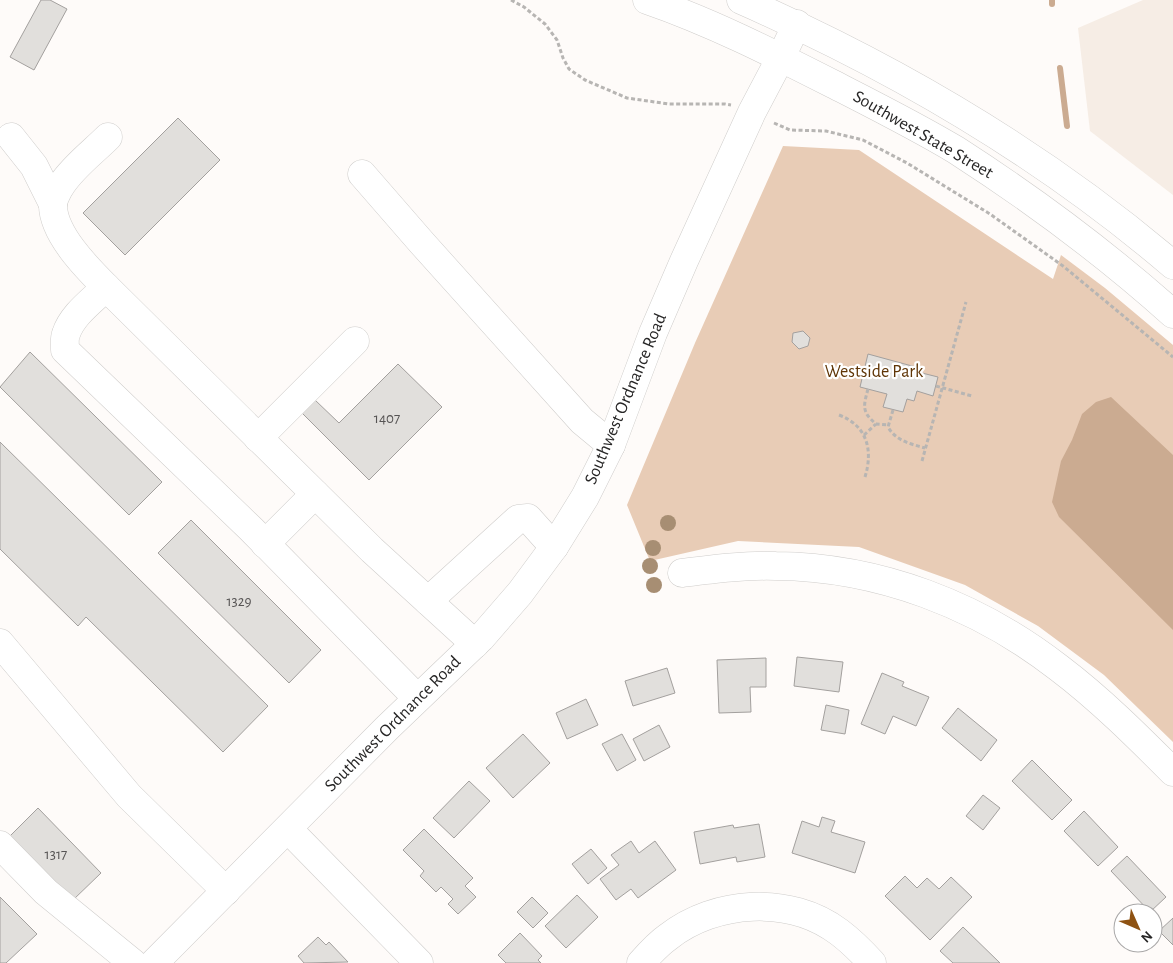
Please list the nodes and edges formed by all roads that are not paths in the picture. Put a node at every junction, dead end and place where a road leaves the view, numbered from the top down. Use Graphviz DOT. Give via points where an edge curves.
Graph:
graph roads {
  1 [pos="647,0"];
  2 [pos="742,0"];
  3 [pos="797,24"];
  4 [pos="781,57"];
  5 [pos="11,137"];
  6 [pos="108,137"];
  7 [pos="362,174"];
  8 [pos="53,204"];
  9 [pos="1173,265"];
  10 [pos="106,287"];
  11 [pos="1173,314"];
  12 [pos="355,341"];
  13 [pos="258,438"];
  14 [pos="611,445"];
  15 [pos="315,494"];
  16 [pos="265,544"];
  17 [pos="554,548"];
  18 [pos="682,573"];
  19 [pos="428,601"];
  20 [pos="0,643"];
  21 [pos="475,644"];
  22 [pos="417,698"];
  23 [pos="1173,772"];
  24 [pos="288,828"];
  25 [pos="0,845"];
  26 [pos="226,891"];
  27 [pos="644,960"];
  28 [pos="133,963"];
  29 [pos="154,963"];
  30 [pos="419,963"];
  31 [pos="872,963"];
  1 -- 4 [label="street, Southwest State Street"];
  2 -- 3 [label="street, Southwest State Street"];
  3 -- 4 [label="street, Southwest Ordnance Road"];
  3 -- 9 [label="street, Southwest State Street" via="918,88 988,130 1050,170"];
  4 -- 11 [label="street, Southwest State Street" via="954,149 1062,223"];
  4 -- 14 [label="street, Southwest Ordnance Road" via="752,112 657,324"];
  5 -- 8 [label="street" via="34,166"];
  6 -- 8 [label="street" via="62,184"];
  7 -- 14 [label="street" via="582,421"];
  8 -- 10 [label="street" via="65,239"];
  10 -- 13 [label="street"];
  10 -- 16 [label="street" via="77,315 66,335 65,350"];
  12 -- 13 [label="street"];
  13 -- 15 [label="street"];
  14 -- 17 [label="street, Southwest Ordnance Road"];
  15 -- 16 [label="street"];
  15 -- 19 [label="street"];
  16 -- 22 [label="street"];
  17 -- 19 [label="street" via="528,518 518,519"];
  17 -- 21 [label="street, Southwest Ordnance Road" via="520,594"];
  18 -- 23 [label="street" via="739,566 820,569 893,582 945,600 984,619 1058,667 1129,728"];
  19 -- 21 [label="street"];
  20 -- 26 [label="street" via="129,796"];
  21 -- 22 [label="street, Southwest Ordnance Road"];
  22 -- 24 [label="street, Southwest Ordnance Road"];
  24 -- 26 [label="street, Southwest Ordnance Road"];
  24 -- 30 [label="street"];
  25 -- 28 [label="street" via="46,892"];
  26 -- 29 [label="street, Southwest Ordnance Road"];
  27 -- 31 [label="street" via="668,936 694,920 722,910 752,906 812,917 838,931"];
}
